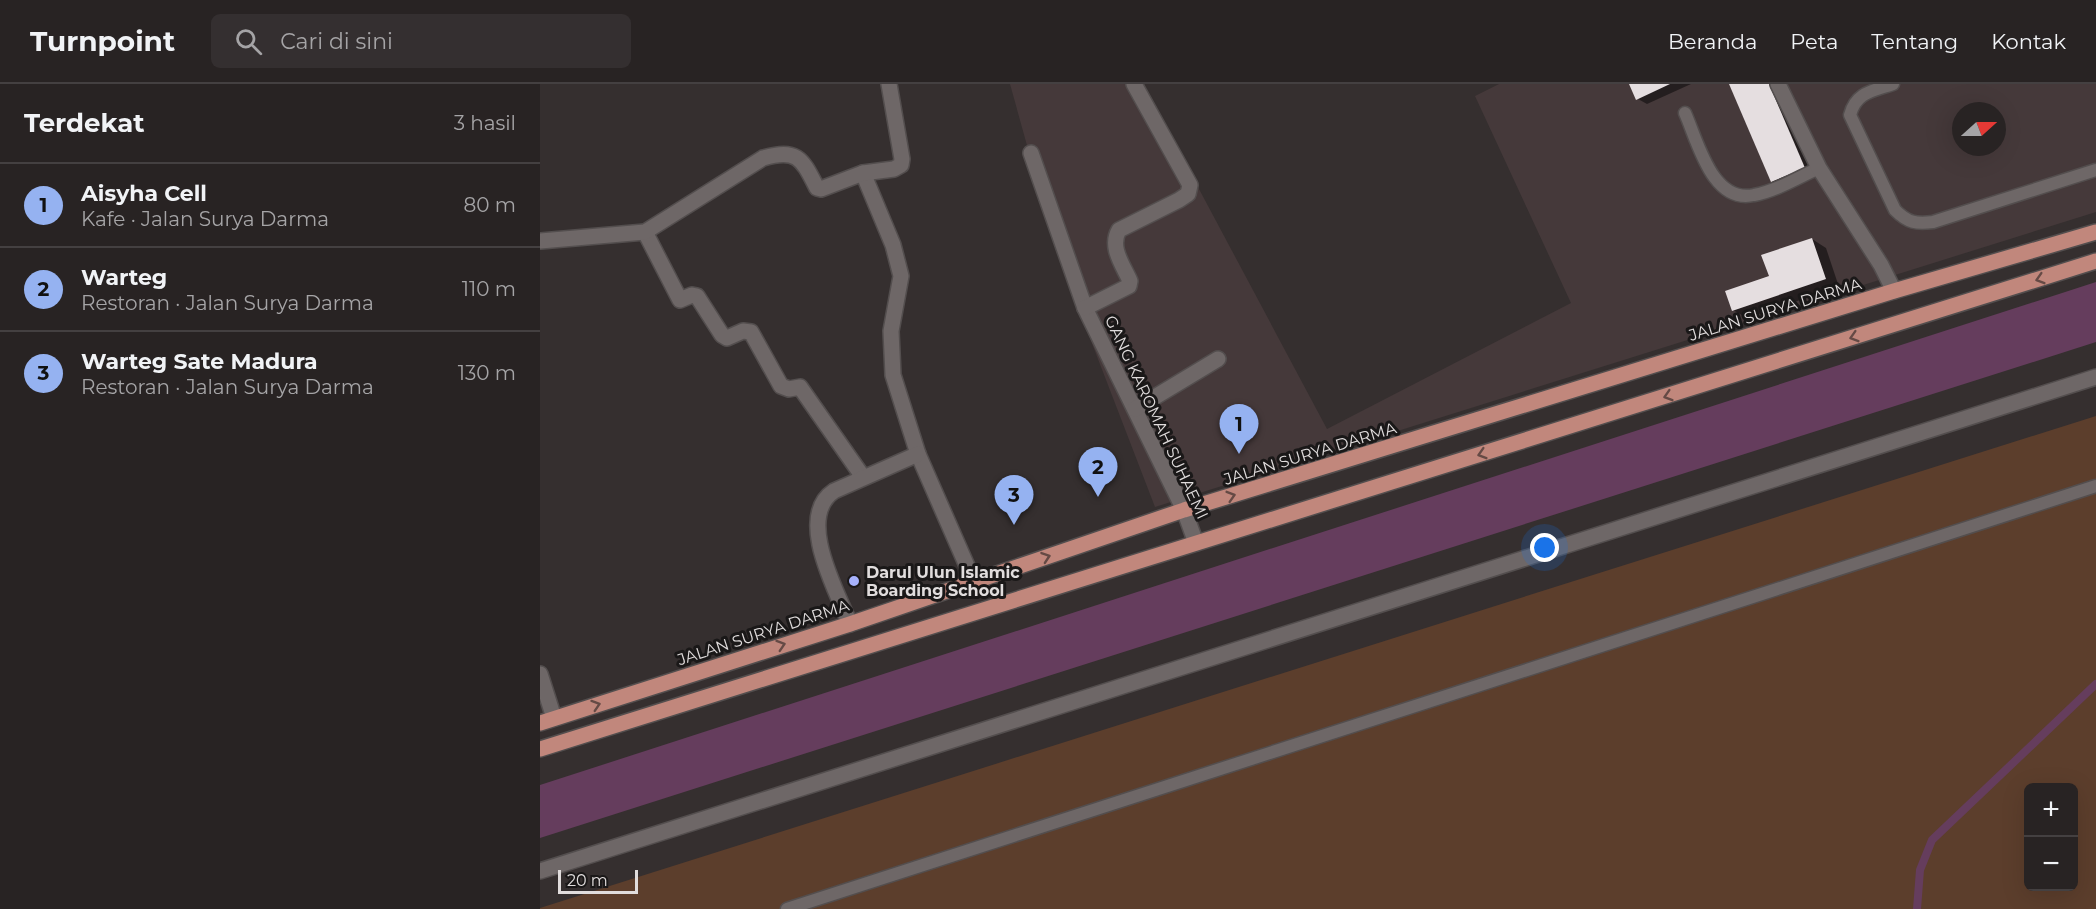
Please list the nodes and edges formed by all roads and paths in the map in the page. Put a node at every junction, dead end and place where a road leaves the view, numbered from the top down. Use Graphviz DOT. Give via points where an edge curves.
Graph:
graph roads {
  1 [pos="889,84"];
  2 [pos="1134,84"];
  3 [pos="1778,84"];
  4 [pos="1893,84"];
  5 [pos="1685,113"];
  6 [pos="1031,153"];
  7 [pos="1819,168"];
  8 [pos="2096,170"];
  9 [pos="863,173"];
  10 [pos="645,232"];
  11 [pos="2096,232"];
  12 [pos="540,241"];
  13 [pos="2096,261"];
  14 [pos="1894,291"];
  15 [pos="1085,308"];
  16 [pos="1218,359"];
  17 [pos="2096,377"];
  18 [pos="1136,409"];
  19 [pos="918,454"];
  20 [pos="863,477"];
  21 [pos="2096,486"];
  22 [pos="1184,510"];
  23 [pos="1196,543"];
  24 [pos="974,582"];
  25 [pos="850,624"];
  26 [pos="540,674"];
  27 [pos="547,720"];
  28 [pos="540,749"];
  29 [pos="540,871"];
  30 [pos="787,909"];
  1 -- 9 [label="street" via="901,165"];
  2 -- 15 [label="street" via="1190,185 1188,194 1179,200 1119,230 1114,245 1129,286"];
  3 -- 7 [label="street"];
  4 -- 8 [label="lane" via="1862,94 1850,115 1896,210 1905,220 1916,224 1933,222"];
  5 -- 7 [label="lane" via="1713,176 1737,196 1754,195"];
  6 -- 15 [label="street, GANG KAROMAH SUHAEMI"];
  7 -- 14 [label="street"];
  9 -- 10 [label="street" via="828,188 817,188 798,157 787,153 763,158"];
  9 -- 19 [label="street" via="901,276 891,331 892,366"];
  10 -- 12 [label="street"];
  10 -- 20 [label="street" via="680,300 697,296 727,338 751,332 781,386 800,387"];
  11 -- 14 [label="main road, JALAN SURYA DARMA"];
  13 -- 23 [label="main road, one-way"];
  22 -- 14 [label="main road, JALAN SURYA DARMA, one-way"];
  15 -- 18 [label="street, GANG KAROMAH SUHAEMI"];
  16 -- 18 [label="street"];
  17 -- 29 [label="street"];
  18 -- 22 [label="street, GANG KAROMAH SUHAEMI"];
  19 -- 20 [label="street"];
  19 -- 24 [label="street"];
  20 -- 25 [label="street" via="825,496 819,523 821,554"];
  21 -- 30 [label="lane"];
  22 -- 23 [label="street, GANG KAROMAH SUHAEMI"];
  24 -- 22 [label="main road, JALAN SURYA DARMA, one-way"];
  23 -- 28 [label="main road"];
  24 -- 25 [label="main road, JALAN SURYA DARMA"];
  27 -- 25 [label="main road, JALAN SURYA DARMA, one-way"];
  26 -- 27 [label="street"];
}
